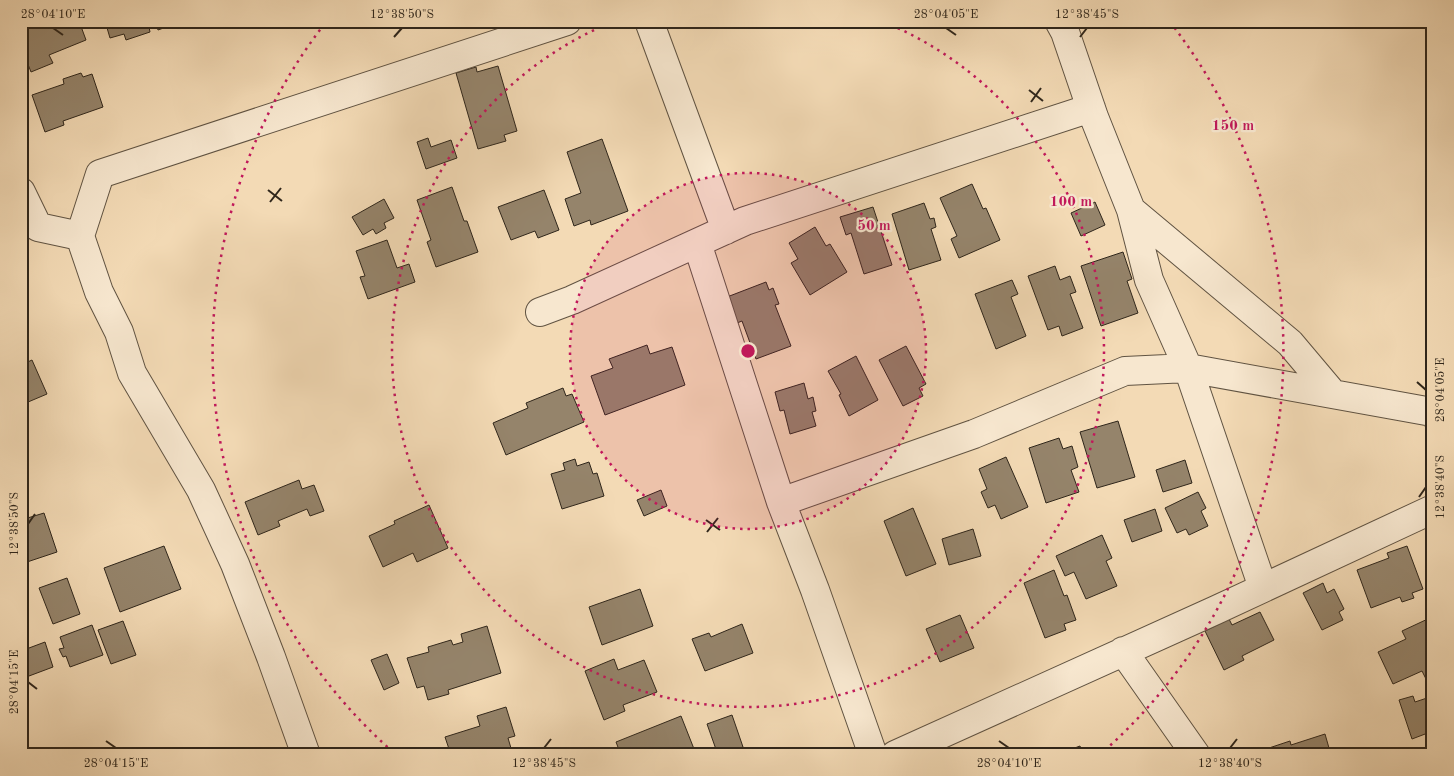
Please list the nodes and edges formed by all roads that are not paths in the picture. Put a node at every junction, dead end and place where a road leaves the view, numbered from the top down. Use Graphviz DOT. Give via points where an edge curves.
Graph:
graph roads {
  1 [pos="567,21"];
  2 [pos="649,21"];
  3 [pos="1059,21"];
  4 [pos="1091,108"];
  5 [pos="21,192"];
  6 [pos="1132,210"];
  7 [pos="726,230"];
  8 [pos="80,236"];
  9 [pos="697,243"];
  10 [pos="540,312"];
  11 [pos="1188,368"];
  12 [pos="1333,394"];
  13 [pos="1432,412"];
  14 [pos="781,502"];
  15 [pos="1433,510"];
  16 [pos="1263,588"];
  17 [pos="1123,651"];
  18 [pos="306,755"];
  19 [pos="873,755"];
  20 [pos="895,755"];
  21 [pos="1196,755"];
  1 -- 8 [label="street" via="100,174"];
  2 -- 7 [label="street"];
  3 -- 4 [label="street"];
  4 -- 6 [label="street"];
  4 -- 7 [label="street" via="745,221"];
  5 -- 8 [label="street" via="38,227"];
  6 -- 11 [label="street" via="1149,280"];
  6 -- 12 [label="street" via="1290,343"];
  7 -- 9 [label="street"];
  8 -- 18 [label="street" via="132,373 201,490 235,564"];
  9 -- 10 [label="street"];
  9 -- 14 [label="street"];
  11 -- 12 [label="street"];
  11 -- 14 [label="street" via="1125,371 974,434"];
  11 -- 16 [label="street"];
  12 -- 13 [label="street"];
  14 -- 19 [label="street"];
  15 -- 16 [label="street"];
  16 -- 17 [label="street"];
  17 -- 20 [label="street"];
  17 -- 21 [label="street"];
}
